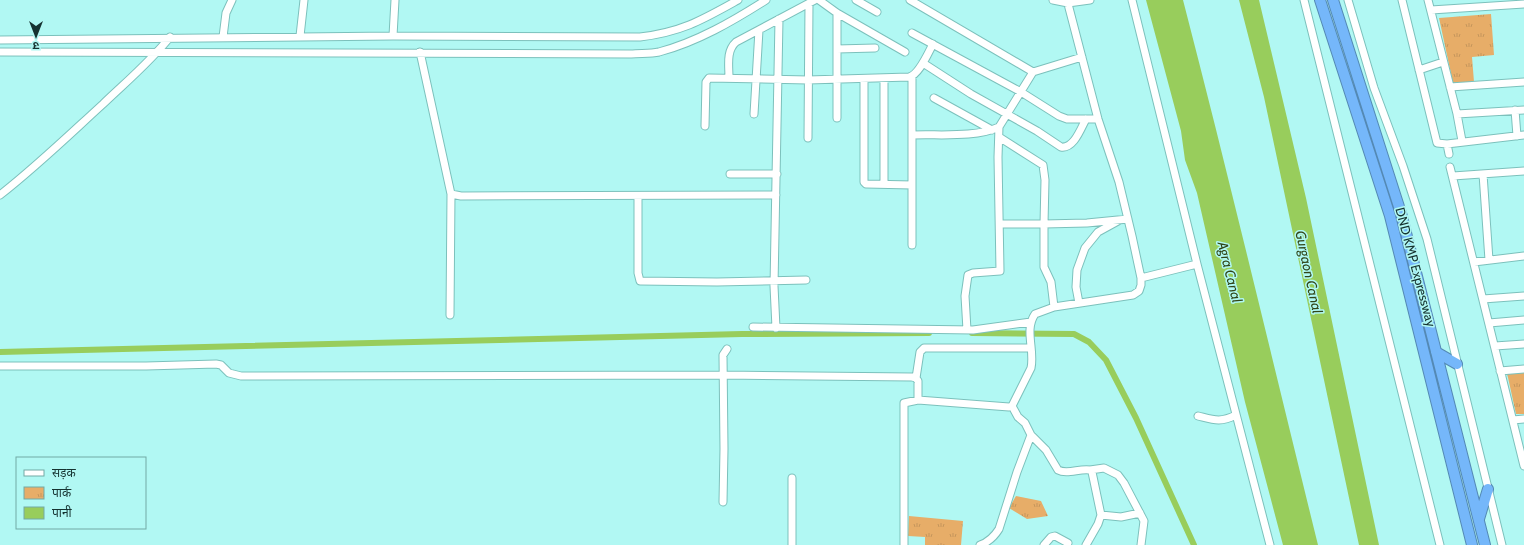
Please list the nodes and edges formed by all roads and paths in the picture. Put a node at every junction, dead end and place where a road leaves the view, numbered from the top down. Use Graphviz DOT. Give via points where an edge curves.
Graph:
graph roads {
  1 [pos="232,0"];
  2 [pos="304,0"];
  3 [pos="395,0"];
  4 [pos="738,0"];
  5 [pos="766,0"];
  6 [pos="819,0"];
  7 [pos="856,0"];
  8 [pos="910,0"];
  9 [pos="1053,0"];
  10 [pos="1090,0"];
  11 [pos="1132,0"];
  12 [pos="1304,0"];
  13 [pos="1320,0"];
  14 [pos="1333,0"];
  15 [pos="1348,0"];
  16 [pos="1402,0"];
  17 [pos="1428,0"];
  18 [pos="812,2"];
  19 [pos="1068,2"];
  20 [pos="1509,2"];
  21 [pos="1524,4"];
  22 [pos="1431,10"];
  23 [pos="877,12"];
  24 [pos="837,13"];
  25 [pos="779,19"];
  26 [pos="759,30"];
  27 [pos="912,33"];
  28 [pos="300,36"];
  29 [pos="393,36"];
  30 [pos="170,37"];
  31 [pos="223,37"];
  32 [pos="0,40"];
  33 [pos="933,44"];
  34 [pos="837,48"];
  35 [pos="875,48"];
  36 [pos="0,52"];
  37 [pos="158,52"];
  38 [pos="420,52"];
  39 [pos="905,52"];
  40 [pos="1082,57"];
  41 [pos="1443,62"];
  42 [pos="923,63"];
  43 [pos="1419,70"];
  44 [pos="1033,72"];
  45 [pos="912,77"];
  46 [pos="729,78"];
  47 [pos="756,78"];
  48 [pos="884,78"];
  49 [pos="778,79"];
  50 [pos="837,79"];
  51 [pos="864,79"];
  52 [pos="808,80"];
  53 [pos="1524,82"];
  54 [pos="1450,87"];
  55 [pos="1021,92"];
  56 [pos="934,98"];
  57 [pos="1515,110"];
  58 [pos="1524,110"];
  59 [pos="754,114"];
  60 [pos="1008,114"];
  61 [pos="1457,114"];
  62 [pos="837,118"];
  63 [pos="1086,119"];
  64 [pos="1098,119"];
  65 [pos="705,126"];
  66 [pos="999,127"];
  67 [pos="992,130"];
  68 [pos="913,135"];
  69 [pos="1521,136"];
  70 [pos="999,137"];
  71 [pos="808,138"];
  72 [pos="1462,141"];
  73 [pos="1447,144"];
  74 [pos="1449,154"];
  75 [pos="1450,167"];
  76 [pos="1524,172"];
  77 [pos="730,174"];
  78 [pos="777,174"];
  79 [pos="1483,174"];
  80 [pos="1453,176"];
  81 [pos="884,184"];
  82 [pos="912,185"];
  83 [pos="451,194"];
  84 [pos="0,195"];
  85 [pos="776,195"];
  86 [pos="638,196"];
  87 [pos="1125,219"];
  88 [pos="1000,224"];
  89 [pos="1044,224"];
  90 [pos="912,246"];
  91 [pos="1524,256"];
  92 [pos="1489,260"];
  93 [pos="1474,262"];
  94 [pos="1197,264"];
  95 [pos="1141,278"];
  96 [pos="806,280"];
  97 [pos="775,281"];
  98 [pos="1524,296"];
  99 [pos="1483,298"];
  100 [pos="1079,303"];
  101 [pos="1054,307"];
  102 [pos="450,315"];
  103 [pos="1524,320"];
  104 [pos="1030,323"];
  105 [pos="1489,323"];
  106 [pos="753,327"];
  107 [pos="776,328"];
  108 [pos="967,330"];
  109 [pos="1524,344"];
  110 [pos="1495,346"];
  111 [pos="727,348"];
  112 [pos="1031,348"];
  113 [pos="1436,352"];
  114 [pos="1457,364"];
  115 [pos="0,366"];
  116 [pos="1524,369"];
  117 [pos="1500,370"];
  118 [pos="723,375"];
  119 [pos="916,378"];
  120 [pos="918,400"];
  121 [pos="1012,406"];
  122 [pos="1236,415"];
  123 [pos="1198,416"];
  124 [pos="1524,419"];
  125 [pos="1513,420"];
  126 [pos="1031,435"];
  127 [pos="1524,466"];
  128 [pos="1090,470"];
  129 [pos="792,478"];
  130 [pos="1488,489"];
  131 [pos="723,502"];
  132 [pos="1140,513"];
  133 [pos="1101,515"];
  134 [pos="1478,520"];
  135 [pos="1068,543"];
  136 [pos="988,544"];
  137 [pos="792,545"];
  138 [pos="904,545"];
  139 [pos="980,545"];
  140 [pos="1044,545"];
  141 [pos="1086,545"];
  142 [pos="1141,545"];
  143 [pos="1270,545"];
  144 [pos="1440,545"];
  145 [pos="1472,545"];
  146 [pos="1485,545"];
  147 [pos="1502,545"];
  1 -- 31 [label="street" via="226,13"];
  2 -- 28 [label="street"];
  3 -- 29 [label="street"];
  4 -- 29 [label="street" via="683,28 640,37"];
  5 -- 38 [label="street" via="704,35 657,52"];
  6 -- 24 [label="street"];
  7 -- 23 [label="street"];
  8 -- 44 [label="street"];
  9 -- 19 [label="street"];
  10 -- 19 [label="street"];
  11 -- 94 [label="street"];
  12 -- 144 [label="street"];
  13 -- 145 [label="highway, DND KMP Expressway" via="1390,216"];
  14 -- 113 [label="highway, DND KMP Expressway" via="1401,213"];
  15 -- 114 [label="street" via="1374,88 1403,166 1426,239"];
  16 -- 43 [label="street"];
  17 -- 22 [label="street"];
  18 -- 25 [label="street"];
  18 -- 52 [label="street"];
  19 -- 40 [label="street"];
  20 -- 21 [label="street"];
  20 -- 22 [label="street"];
  22 -- 41 [label="street"];
  24 -- 34 [label="street"];
  24 -- 39 [label="street"];
  25 -- 26 [label="street"];
  25 -- 49 [label="street"];
  26 -- 46 [label="street" via="731,46"];
  26 -- 47 [label="street"];
  27 -- 33 [label="street"];
  28 -- 29 [label="street"];
  28 -- 31 [label="street"];
  30 -- 31 [label="street"];
  30 -- 32 [label="street"];
  30 -- 37 [label="street"];
  33 -- 42 [label="street"];
  33 -- 55 [label="street"];
  34 -- 35 [label="street"];
  34 -- 50 [label="street"];
  36 -- 37 [label="street"];
  37 -- 38 [label="street"];
  37 -- 84 [label="street" via="65,139"];
  38 -- 83 [label="street"];
  40 -- 44 [label="street"];
  40 -- 64 [label="street"];
  41 -- 43 [label="street"];
  41 -- 54 [label="street"];
  42 -- 45 [label="street"];
  42 -- 60 [label="street"];
  43 -- 73 [label="street" via="1435,139 1437,143"];
  44 -- 55 [label="street"];
  45 -- 48 [label="street"];
  45 -- 68 [label="street"];
  46 -- 47 [label="street"];
  46 -- 65 [label="street" via="707,78"];
  47 -- 49 [label="street"];
  47 -- 59 [label="street"];
  48 -- 51 [label="street"];
  48 -- 81 [label="street"];
  49 -- 52 [label="street"];
  49 -- 78 [label="street"];
  50 -- 51 [label="street"];
  50 -- 52 [label="street"];
  50 -- 62 [label="street"];
  51 -- 81 [label="street" via="862,179 866,184"];
  52 -- 71 [label="street"];
  53 -- 54 [label="street"];
  54 -- 61 [label="street"];
  55 -- 60 [label="street"];
  55 -- 63 [label="street" via="1063,118"];
  56 -- 67 [label="street"];
  57 -- 58 [label="street"];
  57 -- 61 [label="street"];
  57 -- 69 [label="street"];
  60 -- 63 [label="street" via="1065,148 1075,140"];
  60 -- 66 [label="street"];
  61 -- 72 [label="street"];
  63 -- 64 [label="street"];
  64 -- 87 [label="street" via="1119,182"];
  66 -- 67 [label="street"];
  66 -- 70 [label="street"];
  67 -- 68 [label="street" via="978,133"];
  68 -- 82 [label="street"];
  69 -- 72 [label="street"];
  70 -- 88 [label="street"];
  70 -- 89 [label="street" via="1043,165"];
  72 -- 73 [label="street"];
  73 -- 74 [label="street"];
  75 -- 80 [label="street"];
  76 -- 79 [label="street"];
  77 -- 78 [label="street"];
  78 -- 85 [label="street"];
  79 -- 80 [label="street"];
  79 -- 92 [label="street"];
  80 -- 93 [label="street"];
  81 -- 82 [label="street"];
  82 -- 90 [label="street"];
  83 -- 86 [label="street"];
  83 -- 102 [label="street"];
  85 -- 86 [label="street"];
  85 -- 97 [label="street"];
  86 -- 97 [label="street" via="640,281"];
  87 -- 89 [label="street"];
  87 -- 95 [label="street"];
  87 -- 100 [label="street" via="1098,232 1085,248 1077,270 1076,287"];
  88 -- 89 [label="street"];
  88 -- 108 [label="street" via="1000,271 973,273 967,277"];
  89 -- 101 [label="street" via="1044,271 1052,282"];
  91 -- 92 [label="street"];
  92 -- 93 [label="street"];
  93 -- 99 [label="street"];
  94 -- 95 [label="street"];
  94 -- 122 [label="street"];
  95 -- 100 [label="street" via="1139,291 1133,295"];
  96 -- 97 [label="street"];
  97 -- 107 [label="street"];
  98 -- 99 [label="street"];
  99 -- 105 [label="street"];
  100 -- 101 [label="street"];
  101 -- 104 [label="street" via="1038,312"];
  103 -- 105 [label="street"];
  104 -- 108 [label="street"];
  104 -- 112 [label="street"];
  105 -- 110 [label="street"];
  106 -- 107 [label="street"];
  107 -- 108 [label="street"];
  109 -- 110 [label="street"];
  110 -- 117 [label="street"];
  111 -- 118 [label="street" via="723,355"];
  112 -- 119 [label="street" via="924,348 920,352"];
  112 -- 121 [label="street" via="1033,362"];
  113 -- 114 [label="highway"];
  113 -- 134 [label="highway, DND KMP Expressway"];
  114 -- 130 [label="street"];
  115 -- 118 [label="street" via="216,364 229,373 241,376"];
  116 -- 117 [label="street"];
  117 -- 125 [label="street"];
  118 -- 119 [label="street"];
  118 -- 131 [label="street"];
  119 -- 120 [label="street"];
  120 -- 121 [label="street"];
  120 -- 138 [label="street" via="905,402 903,406"];
  121 -- 126 [label="street"];
  122 -- 123 [label="street" via="1222,421"];
  122 -- 143 [label="street"];
  124 -- 125 [label="street"];
  125 -- 127 [label="street"];
  126 -- 128 [label="street" via="1061,471"];
  126 -- 136 [label="street" via="999,529"];
  128 -- 132 [label="street" via="1104,468 1118,475"];
  128 -- 133 [label="street"];
  129 -- 137 [label="street"];
  130 -- 134 [label="highway"];
  130 -- 147 [label="street"];
  132 -- 133 [label="street" via="1121,517"];
  132 -- 142 [label="street" via="1144,521"];
  133 -- 141 [label="street"];
  134 -- 146 [label="highway, DND KMP Expressway"];
  135 -- 140 [label="street" via="1055,536 1050,537"];
  136 -- 139 [label="street"];
}
